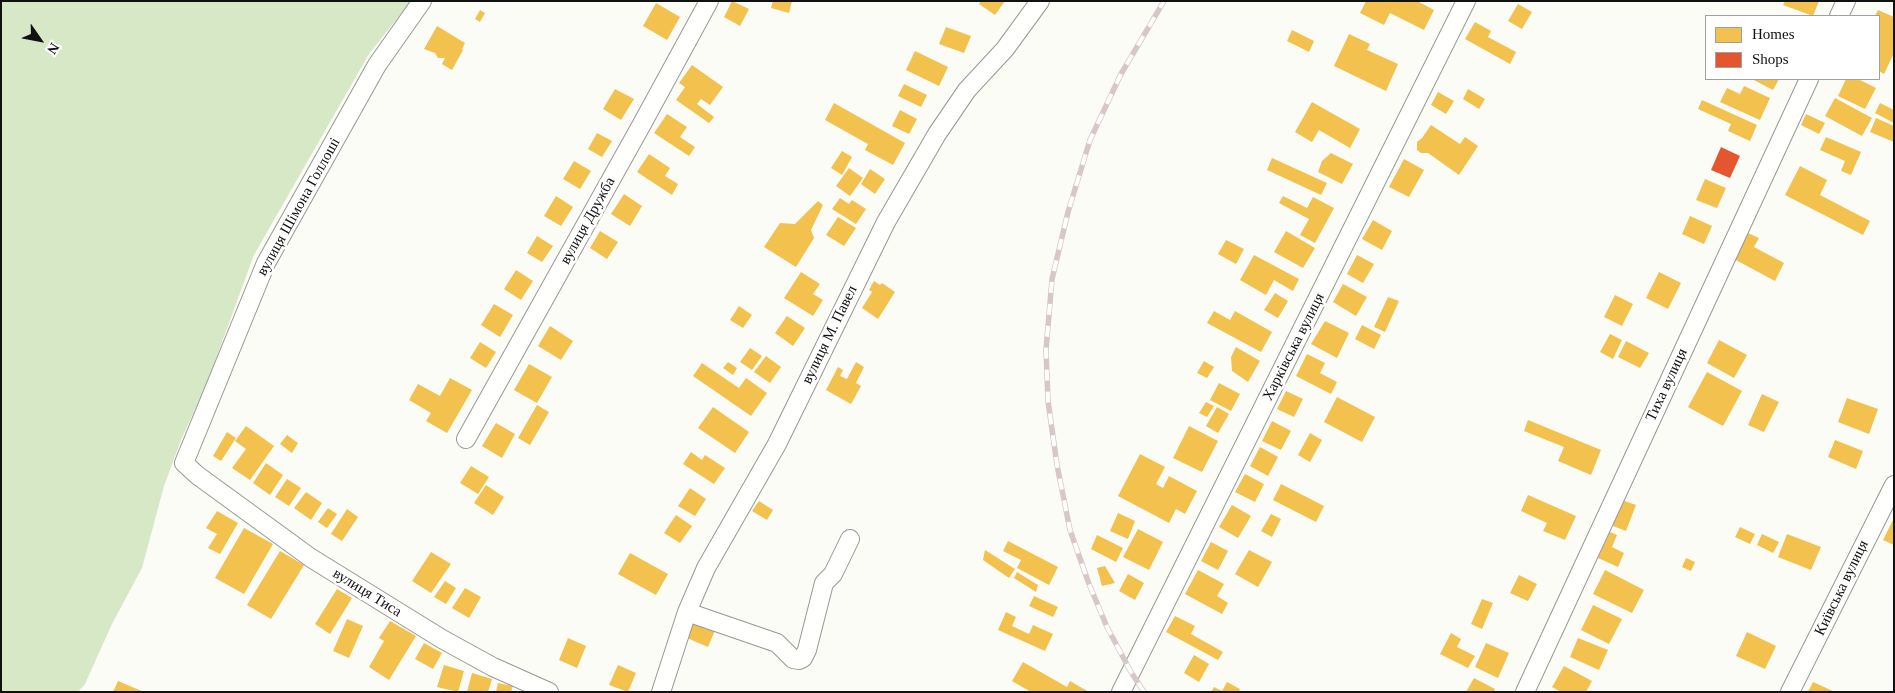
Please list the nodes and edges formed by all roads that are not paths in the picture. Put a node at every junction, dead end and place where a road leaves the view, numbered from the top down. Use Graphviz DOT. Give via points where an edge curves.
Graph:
graph roads {
  1 [pos="422,1"];
  2 [pos="708,1"];
  3 [pos="1040,1"];
  4 [pos="1466,1"];
  5 [pos="1846,1"];
  6 [pos="1839,15"];
  7 [pos="1810,80"];
  8 [pos="466,439"];
  9 [pos="197,475"];
  10 [pos="1894,485"];
  11 [pos="850,539"];
  12 [pos="687,612"];
  13 [pos="549,692"];
  14 [pos="661,692"];
  15 [pos="1121,692"];
  16 [pos="1525,692"];
  17 [pos="1790,692"];
  1 -- 9 [label="street, вулиця Шімона Голлоші" via="377,65 266,263 184,463"];
  2 -- 8 [label="street, вулиця Дружба"];
  3 -- 12 [label="street, вулиця М. Павел" via="1005,49 967,90 937,134 886,222 777,444 706,568"];
  4 -- 15 [label="street, Харківська вулиця"];
  5 -- 6 [label="street"];
  7 -- 16 [label="street, Тиха вулиця"];
  9 -- 13 [label="street, вулиця Тиса" via="311,558 442,639"];
  10 -- 17 [label="street, Київська вулиця"];
  11 -- 12 [label="street" via="833,574 824,583 807,650 799,660 793,659 777,643"];
  12 -- 14 [label="street, вулиця М. Павел"];
}
